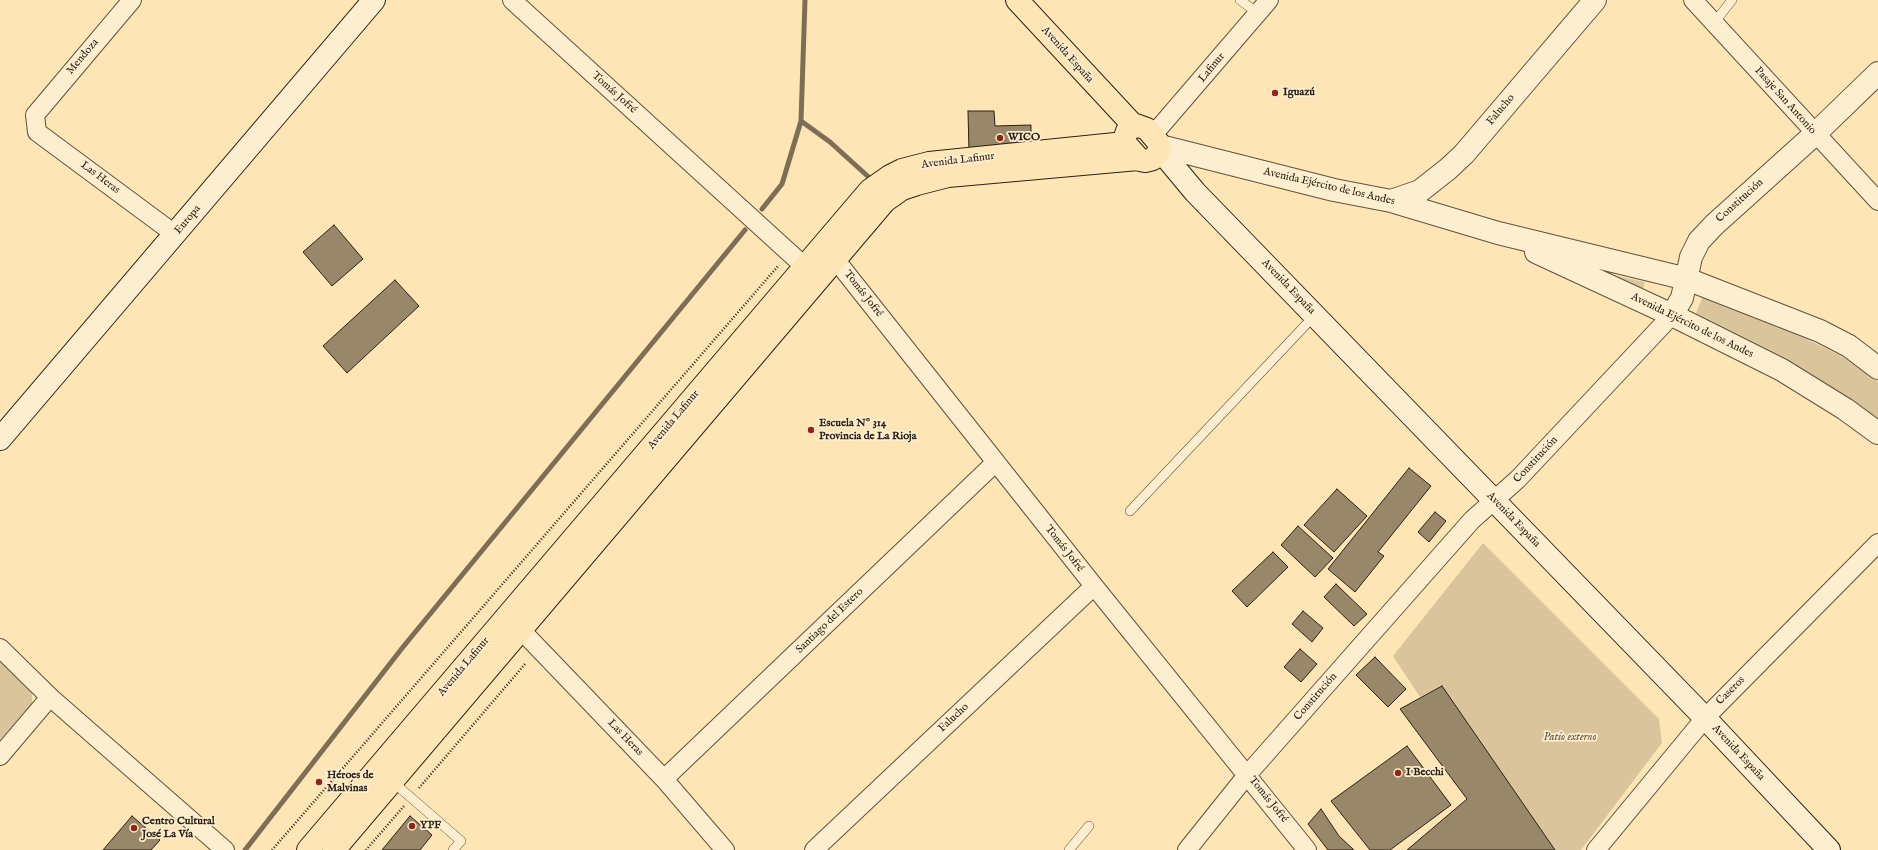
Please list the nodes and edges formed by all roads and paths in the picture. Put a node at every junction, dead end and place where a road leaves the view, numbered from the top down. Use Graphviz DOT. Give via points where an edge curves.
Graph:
graph roads {
  1 [pos="132,0"];
  2 [pos="512,0"];
  3 [pos="1018,0"];
  4 [pos="1240,0"];
  5 [pos="1595,0"];
  6 [pos="1693,0"];
  7 [pos="1732,0"];
  8 [pos="371,1"];
  9 [pos="1264,7"];
  10 [pos="1714,23"];
  11 [pos="1878,73"];
  12 [pos="35,115"];
  13 [pos="1815,134"];
  14 [pos="1146,146"];
  15 [pos="1391,201"];
  16 [pos="1878,201"];
  17 [pos="1498,233"];
  18 [pos="176,235"];
  19 [pos="828,253"];
  20 [pos="797,259"];
  21 [pos="1687,279"];
  22 [pos="1315,315"];
  23 [pos="1672,315"];
  24 [pos="1878,368"];
  25 [pos="1878,433"];
  26 [pos="0,439"];
  27 [pos="996,462"];
  28 [pos="1494,500"];
  29 [pos="1130,512"];
  30 [pos="1878,543"];
  31 [pos="1094,586"];
  32 [pos="521,630"];
  33 [pos="0,648"];
  34 [pos="525,664"];
  35 [pos="50,697"];
  36 [pos="1705,718"];
  37 [pos="0,756"];
  38 [pos="1247,774"];
  39 [pos="664,779"];
  40 [pos="393,782"];
  41 [pos="411,798"];
  42 [pos="1089,826"];
  43 [pos="225,850"];
  44 [pos="273,850"];
  45 [pos="308,850"];
  46 [pos="334,850"];
  47 [pos="366,850"];
  48 [pos="453,850"];
  49 [pos="724,850"];
  50 [pos="814,850"];
  51 [pos="1069,850"];
  52 [pos="1187,850"];
  53 [pos="1307,850"];
  54 [pos="1596,850"];
  55 [pos="1829,850"];
  1 -- 12 [label="street, Mendoza"];
  2 -- 20 [label="street, Tomás Jofré"];
  3 -- 14 [label="main road, Avenida España"];
  4 -- 9 [label="lane"];
  5 -- 15 [label="street, Falucho" via="1464,154 1420,191"];
  6 -- 10 [label="street, Pasaje San Antonio"];
  7 -- 10 [label="lane"];
  8 -- 18 [label="street, Europa"];
  9 -- 14 [label="street, Lafinur"];
  10 -- 13 [label="street, Pasaje San Antonio"];
  11 -- 13 [label="street, Constitución"];
  12 -- 18 [label="street, Las Heras" via="37,132"];
  13 -- 16 [label="street, Pasaje San Antonio"];
  13 -- 21 [label="street, Constitución" via="1699,241 1691,257"];
  14 -- 15 [label="street, Avenida Ejército de los Andes"];
  14 -- 19 [label="main road, Avenida Lafinur" via="948,176 902,189 885,201"];
  14 -- 22 [label="street, Avenida España" via="1195,192"];
  15 -- 17 [label="street, Avenida Ejército de los Andes"];
  17 -- 21 [label="street, Avenida Ejército de los Andes"];
  17 -- 23 [label="street, Avenida Ejército de los Andes"];
  18 -- 26 [label="street, Europa"];
  19 -- 20 [label="main road, Avenida Lafinur"];
  19 -- 27 [label="street, Tomás Jofré"];
  19 -- 32 [label="main road, Avenida Lafinur"];
  20 -- 44 [label="path"];
  20 -- 45 [label="main road, Avenida Lafinur"];
  21 -- 23 [label="street, Constitución" via="1682,298"];
  21 -- 24 [label="street, Avenida Ejército de los Andes" via="1820,331 1849,346"];
  22 -- 28 [label="street, Avenida España"];
  22 -- 29 [label="lane"];
  23 -- 25 [label="street, Avenida Ejército de los Andes" via="1814,389"];
  23 -- 28 [label="street, Constitución" via="1518,479"];
  27 -- 31 [label="street, Tomás Jofré"];
  27 -- 39 [label="street, Santiago del Estero"];
  28 -- 36 [label="street, Avenida España"];
  28 -- 38 [label="street, Constitución" via="1472,520"];
  30 -- 36 [label="street, Caseros"];
  31 -- 38 [label="street, Tomás Jofré"];
  31 -- 50 [label="street, Falucho"];
  32 -- 39 [label="street, Las Heras"];
  32 -- 40 [label="main road, Avenida Lafinur"];
  33 -- 35 [label="street"];
  34 -- 41 [label="path"];
  35 -- 37 [label="street"];
  35 -- 43 [label="street"];
  36 -- 54 [label="street, Caseros"];
  36 -- 55 [label="street, Avenida España"];
  38 -- 52 [label="street, Constitución"];
  38 -- 53 [label="street, Tomás Jofré"];
  39 -- 49 [label="street, Las Heras"];
  40 -- 41 [label="lane"];
  40 -- 46 [label="main road, Avenida Lafinur"];
  41 -- 47 [label="path"];
  41 -- 48 [label="lane" via="461,841"];
  42 -- 51 [label="lane"];
}
